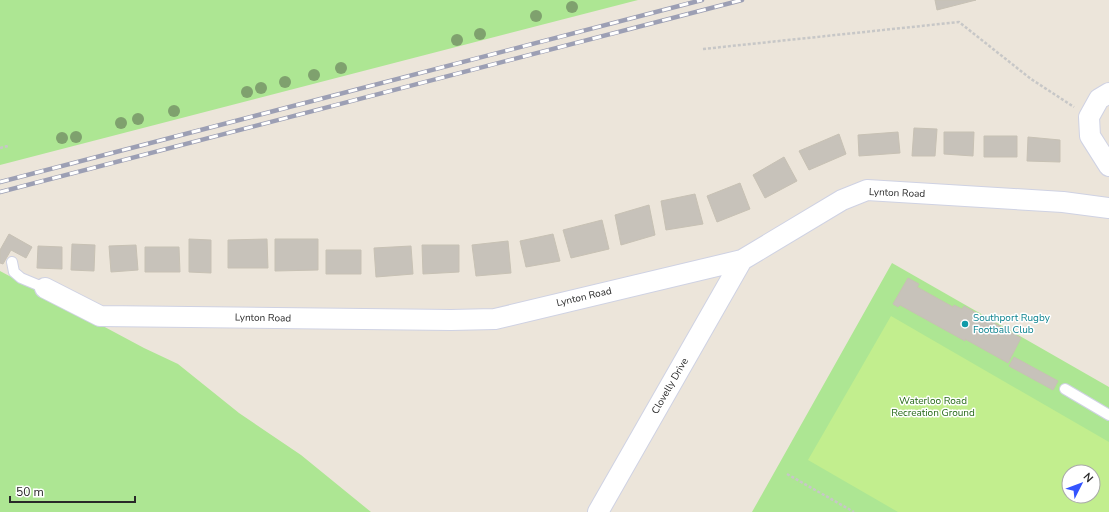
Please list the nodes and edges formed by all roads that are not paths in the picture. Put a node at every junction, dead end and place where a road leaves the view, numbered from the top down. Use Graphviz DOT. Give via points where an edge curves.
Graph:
graph roads {
  1 [pos="1109,94"];
  2 [pos="1109,166"];
  3 [pos="1109,208"];
  4 [pos="742,260"];
  5 [pos="12,262"];
  6 [pos="45,288"];
  7 [pos="1065,389"];
  8 [pos="1109,415"];
  9 [pos="598,512"];
  1 -- 2 [label="street" via="1098,99 1089,117 1090,136"];
  3 -- 4 [label="street, Lynton Road" via="1063,202 867,190 842,200"];
  4 -- 6 [label="street, Lynton Road" via="495,318 480,319 100,316"];
  4 -- 9 [label="street, Clovelly Drive"];
  5 -- 6 [label="lane" via="14,272 21,278"];
  7 -- 8 [label="lane"];
}
